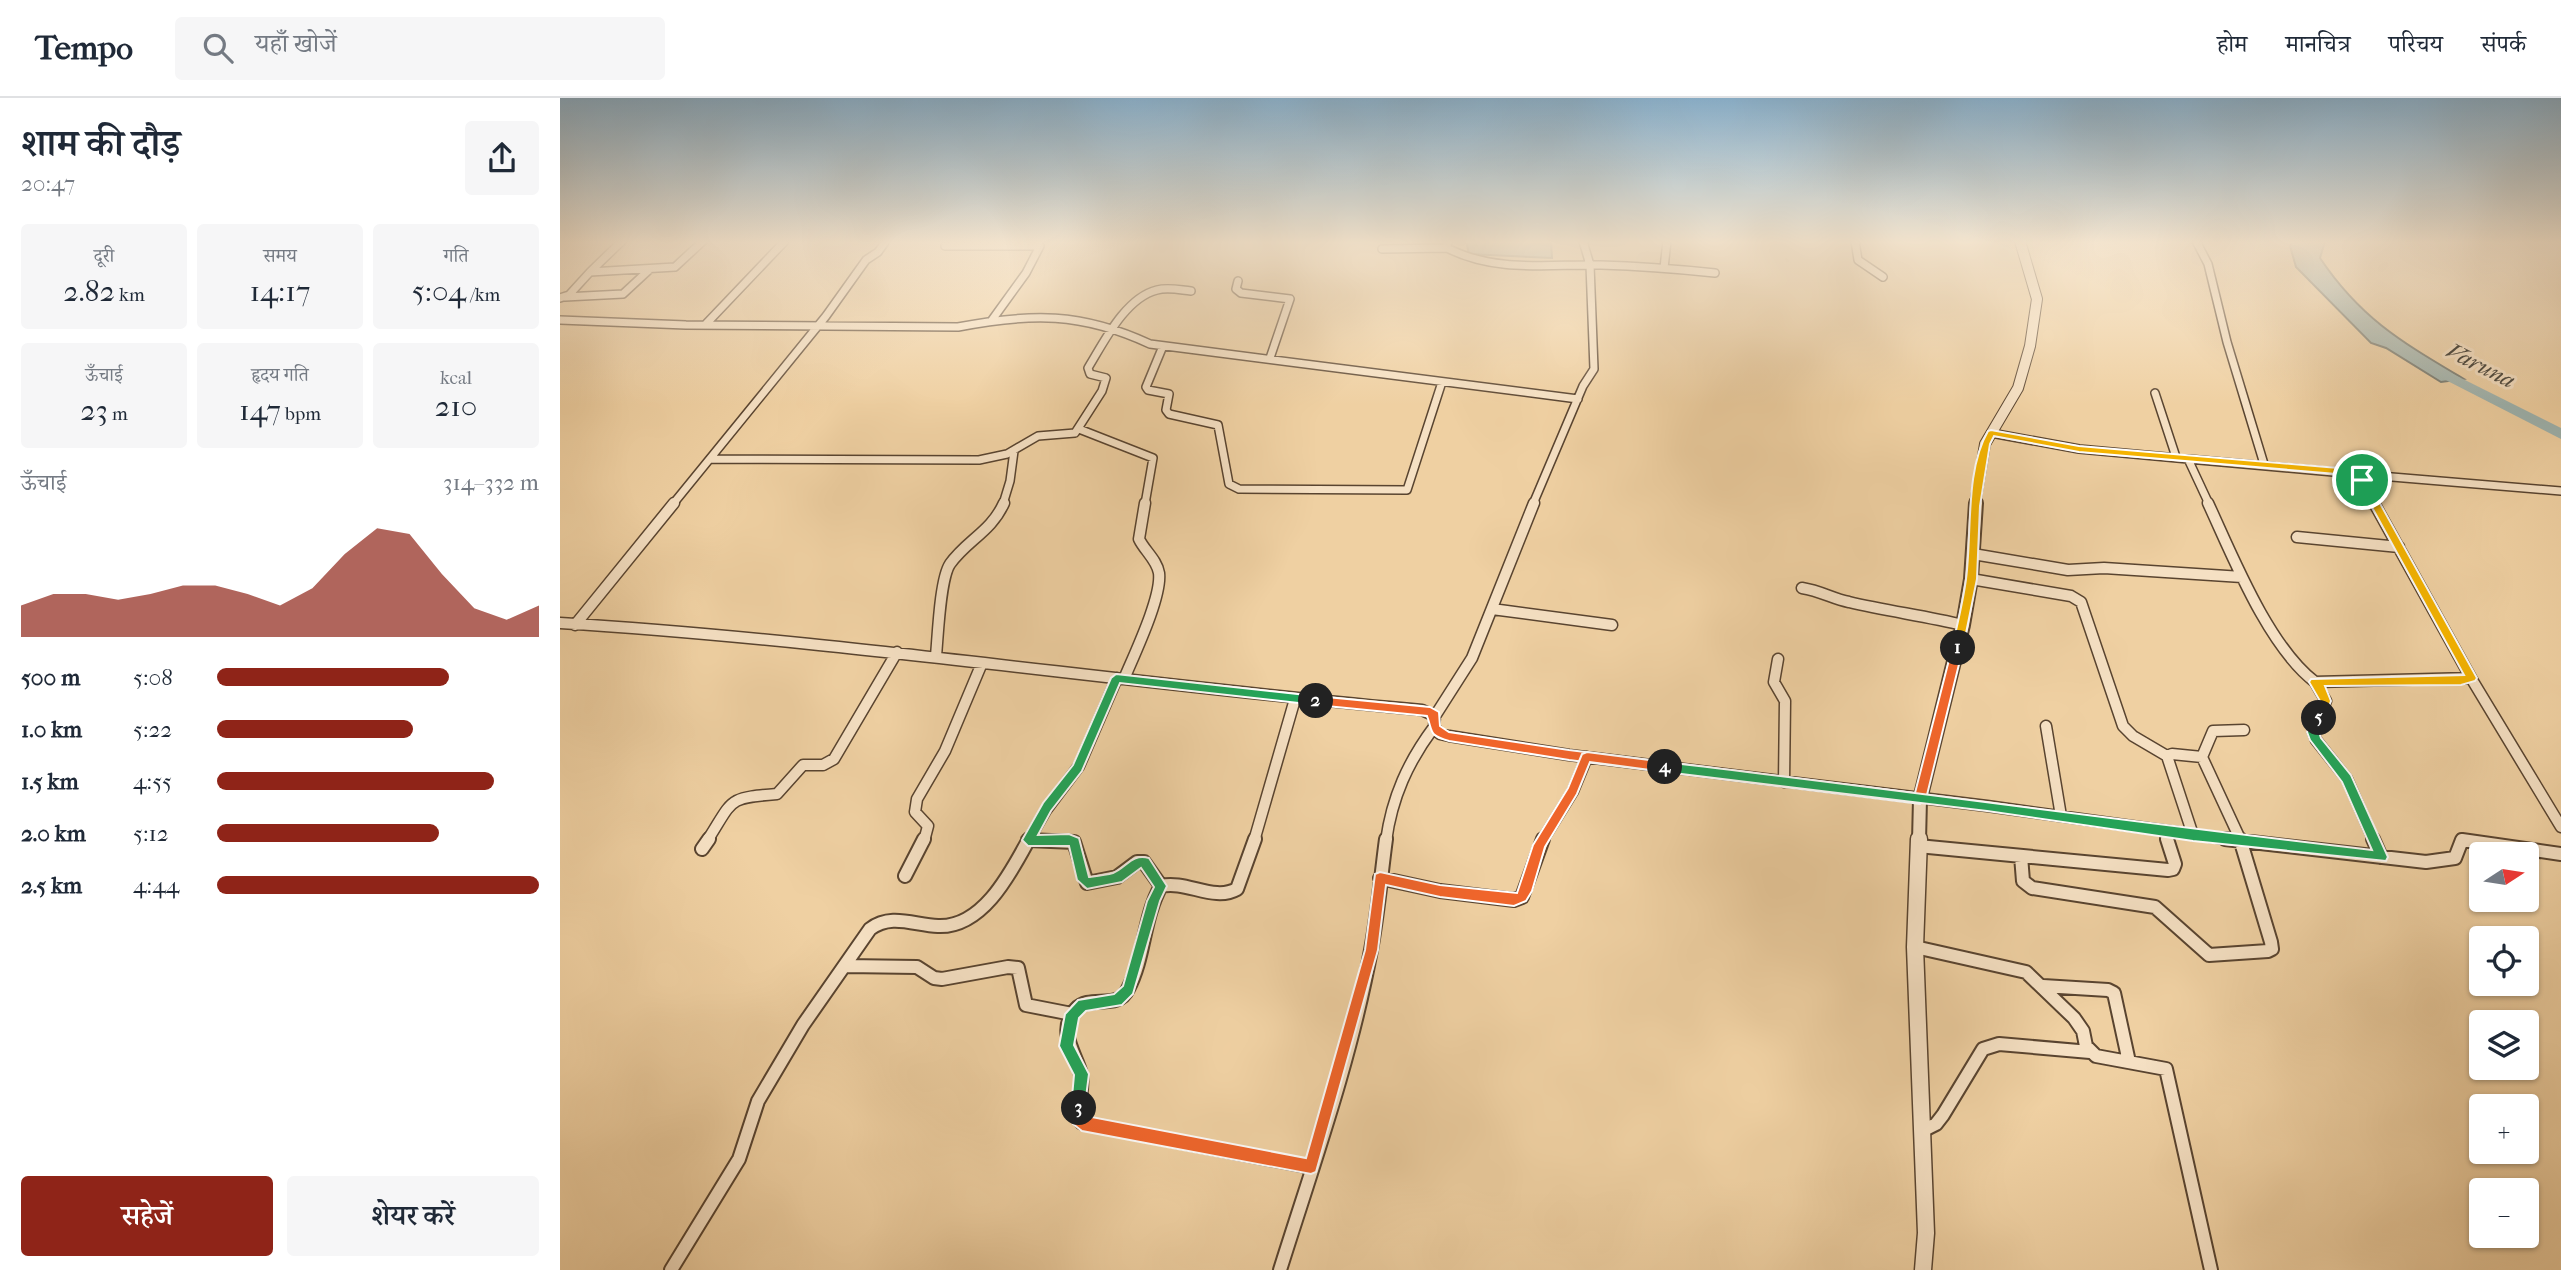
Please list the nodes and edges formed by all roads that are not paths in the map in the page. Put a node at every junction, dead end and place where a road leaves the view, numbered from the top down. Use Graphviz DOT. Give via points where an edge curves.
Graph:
graph roads {
  1 [pos="582,296"];
  2 [pos="733,296"];
  3 [pos="840,296"];
  4 [pos="1010,296"];
  5 [pos="1147,296"];
  6 [pos="1263,296"];
  7 [pos="1591,296"];
  8 [pos="2036,296"];
  9 [pos="2216,296"];
  10 [pos="562,297"];
  11 [pos="560,320"];
  12 [pos="992,320"];
  13 [pos="705,325"];
  14 [pos="818,325"];
  15 [pos="1112,329"];
  16 [pos="1163,346"];
  17 [pos="1270,358"];
  18 [pos="1442,382"];
  19 [pos="2155,393"];
  20 [pos="1578,399"];
  21 [pos="1079,429"];
  22 [pos="1991,433"];
  23 [pos="1014,451"];
  24 [pos="2176,457"];
  25 [pos="2188,457"];
  26 [pos="710,459"];
  27 [pos="2264,464"];
  28 [pos="2355,474"];
  29 [pos="2561,491"];
  30 [pos="2297,537"];
  31 [pos="2399,547"];
  32 [pos="1973,554"];
  33 [pos="2242,578"];
  34 [pos="1971,579"];
  35 [pos="1802,588"];
  36 [pos="1492,609"];
  37 [pos="560,623"];
  38 [pos="575,625"];
  39 [pos="1612,625"];
  40 [pos="1963,625"];
  41 [pos="897,652"];
  42 [pos="936,656"];
  43 [pos="1778,659"];
  44 [pos="982,663"];
  45 [pos="2471,678"];
  46 [pos="1120,679"];
  47 [pos="2315,682"];
  48 [pos="1296,699"];
  49 [pos="1435,721"];
  50 [pos="2046,726"];
  51 [pos="2244,730"];
  52 [pos="2167,756"];
  53 [pos="1587,757"];
  54 [pos="2202,757"];
  55 [pos="1784,782"];
  56 [pos="1920,799"];
  57 [pos="2061,816"];
  58 [pos="2561,827"];
  59 [pos="2165,831"];
  60 [pos="2193,835"];
  61 [pos="1028,840"];
  62 [pos="2241,841"];
  63 [pos="1918,846"];
  64 [pos="702,849"];
  65 [pos="2561,854"];
  66 [pos="2021,856"];
  67 [pos="2381,857"];
  68 [pos="905,876"];
  69 [pos="1380,878"];
  70 [pos="1161,886"];
  71 [pos="1915,947"];
  72 [pos="846,966"];
  73 [pos="2043,986"];
  74 [pos="1072,1014"];
  75 [pos="2090,1052"];
  76 [pos="2129,1062"];
  77 [pos="1922,1131"];
  78 [pos="1311,1167"];
  79 [pos="671,1270"];
  80 [pos="1280,1270"];
  81 [pos="1923,1270"];
  82 [pos="2211,1270"];
  1 -- 10 [label="street"];
  2 -- 13 [label="street"];
  3 -- 14 [label="street"];
  4 -- 12 [label="street"];
  5 -- 15 [label="street"];
  6 -- 17 [label="street" via="1290,299"];
  7 -- 20 [label="street" via="1594,369"];
  8 -- 22 [label="street" via="2031,346 2018,388"];
  9 -- 27 [label="street"];
  11 -- 13 [label="street"];
  12 -- 14 [label="street" via="958,327"];
  12 -- 15 [label="street" via="1072,318"];
  13 -- 14 [label="street"];
  14 -- 26 [label="street"];
  15 -- 16 [label="street"];
  15 -- 21 [label="street" via="1088,368 1090,374 1106,378"];
  16 -- 17 [label="street"];
  16 -- 18 [label="street" via="1146,387 1169,394 1169,414 1218,425 1229,485 1239,489 1407,490"];
  17 -- 18 [label="street"];
  18 -- 20 [label="street"];
  19 -- 24 [label="street"];
  20 -- 36 [label="street"];
  21 -- 23 [label="street" via="1068,435 1038,436"];
  21 -- 46 [label="street" via="1153,458 1139,539 1159,576 1147,622"];
  22 -- 24 [label="street" via="2059,446"];
  22 -- 32 [label="street" via="1985,444 1975,506"];
  23 -- 26 [label="street" via="979,460"];
  23 -- 42 [label="street" via="1010,483 993,524 946,572"];
  24 -- 25 [label="street"];
  25 -- 27 [label="street"];
  25 -- 33 [label="street"];
  26 -- 38 [label="street"];
  27 -- 28 [label="street"];
  28 -- 29 [label="street"];
  28 -- 31 [label="street"];
  30 -- 31 [label="street"];
  31 -- 45 [label="street"];
  32 -- 33 [label="street" via="2068,570 2104,568"];
  32 -- 34 [label="street"];
  33 -- 47 [label="street" via="2290,657 2302,674"];
  34 -- 40 [label="street"];
  34 -- 52 [label="street" via="2077,598 2084,607 2123,726"];
  35 -- 40 [label="street" via="1846,602"];
  36 -- 39 [label="street"];
  36 -- 49 [label="street" via="1464,674"];
  37 -- 38 [label="street"];
  38 -- 41 [label="street" via="689,631"];
  40 -- 56 [label="street"];
  41 -- 42 [label="street"];
  41 -- 64 [label="street" via="834,759 823,765 803,765 777,794 733,801"];
  42 -- 44 [label="street"];
  43 -- 55 [label="street" via="1774,682 1785,701"];
  44 -- 46 [label="street"];
  44 -- 68 [label="street" via="945,751 917,799 915,812 928,832"];
  45 -- 47 [label="street"];
  45 -- 58 [label="street"];
  46 -- 48 [label="street"];
  46 -- 61 [label="street" via="1078,767"];
  47 -- 67 [label="street" via="2326,701 2313,732 2316,740 2347,779"];
  48 -- 49 [label="street" via="1422,710"];
  48 -- 70 [label="street" via="1237,889 1228,894 1173,883"];
  49 -- 53 [label="street" via="1440,734"];
  49 -- 69 [label="street" via="1416,747 1389,814"];
  50 -- 57 [label="street"];
  51 -- 54 [label="street" via="2213,731"];
  52 -- 54 [label="street"];
  52 -- 60 [label="street"];
  53 -- 55 [label="street"];
  53 -- 69 [label="street" via="1573,791 1539,845 1522,897 1514,900 1440,891"];
  54 -- 62 [label="street"];
  55 -- 56 [label="street"];
  56 -- 57 [label="street"];
  56 -- 63 [label="street"];
  57 -- 59 [label="street"];
  59 -- 60 [label="street"];
  59 -- 66 [label="street" via="2175,864 2168,870"];
  60 -- 62 [label="street"];
  61 -- 70 [label="street" via="1074,842 1087,883 1117,877 1144,862"];
  61 -- 72 [label="street" via="982,908 950,926 880,920"];
  62 -- 66 [label="street" via="2271,942 2272,949 2267,951 2209,955 2155,907 2032,888 2023,881"];
  62 -- 67 [label="street"];
  63 -- 66 [label="street"];
  63 -- 71 [label="street"];
  65 -- 67 [label="street" via="2462,840 2455,859 2426,862"];
  69 -- 78 [label="street" via="1371,950"];
  70 -- 74 [label="street" via="1129,990 1117,1000 1083,1005"];
  71 -- 73 [label="street" via="2026,972"];
  71 -- 77 [label="street"];
  72 -- 74 [label="street" via="917,967 942,979 1018,968 1026,1005"];
  72 -- 79 [label="street" via="807,1019 758,1101 736,1166"];
  73 -- 75 [label="street" via="2080,1025"];
  73 -- 76 [label="street" via="2114,993"];
  74 -- 78 [label="street" via="1066,1046 1082,1074 1078,1111 1082,1123"];
  75 -- 76 [label="street"];
  75 -- 77 [label="street" via="1990,1045 1983,1049 1936,1124"];
  76 -- 82 [label="street" via="2166,1069 2169,1076"];
  77 -- 81 [label="street"];
  78 -- 80 [label="street"];
}
